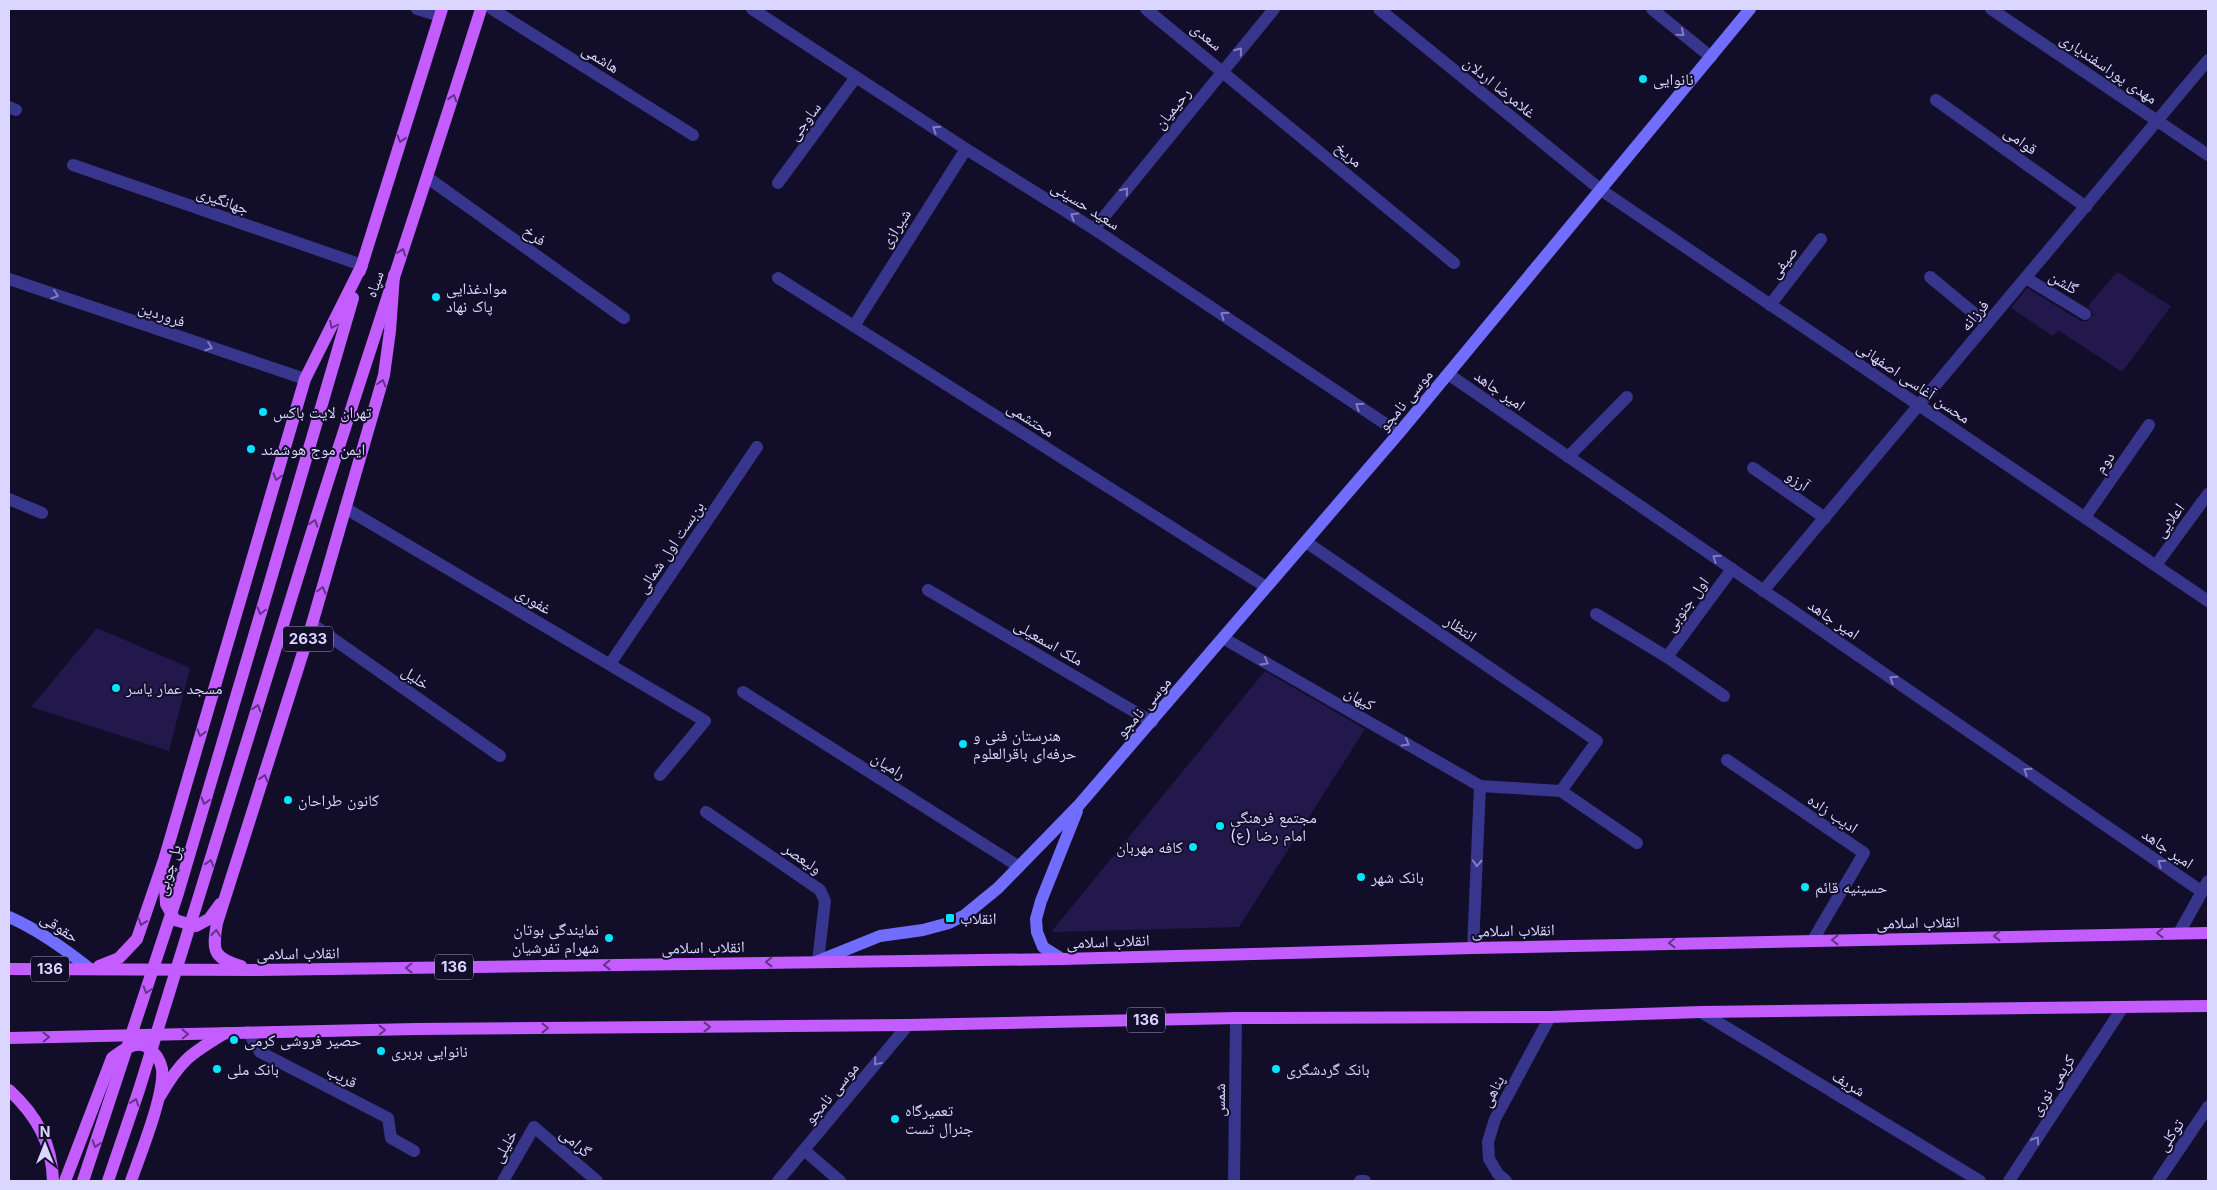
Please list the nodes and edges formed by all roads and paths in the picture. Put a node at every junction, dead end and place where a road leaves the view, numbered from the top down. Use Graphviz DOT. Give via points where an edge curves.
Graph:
graph roads {
  1 [pos="417,9"];
  2 [pos="481,9"];
  3 [pos="492,9"];
  4 [pos="752,9"];
  5 [pos="1146,9"];
  6 [pos="1274,9"];
  7 [pos="1379,9"];
  8 [pos="1652,9"];
  9 [pos="1750,9"];
  10 [pos="1991,9"];
  11 [pos="441,12"];
  12 [pos="1710,56"];
  13 [pos="2208,60"];
  14 [pos="1224,70"];
  15 [pos="856,78"];
  16 [pos="1936,100"];
  17 [pos="2158,121"];
  18 [pos="693,135"];
  19 [pos="966,149"];
  20 [pos="2208,155"];
  21 [pos="72,165"];
  22 [pos="428,178"];
  23 [pos="778,183"];
  24 [pos="1601,190"];
  25 [pos="2086,207"];
  26 [pos="1094,229"];
  27 [pos="1821,239"];
  28 [pos="1454,263"];
  29 [pos="362,265"];
  30 [pos="394,275"];
  31 [pos="1930,277"];
  32 [pos="778,278"];
  33 [pos="2026,278"];
  34 [pos="9,279"];
  35 [pos="1770,305"];
  36 [pos="2085,314"];
  37 [pos="624,318"];
  38 [pos="1987,324"];
  39 [pos="854,326"];
  40 [pos="1448,374"];
  41 [pos="305,380"];
  42 [pos="1627,397"];
  43 [pos="1919,405"];
  44 [pos="2149,425"];
  45 [pos="1399,433"];
  46 [pos="756,447"];
  47 [pos="1568,457"];
  48 [pos="1753,468"];
  49 [pos="2208,494"];
  50 [pos="9,499"];
  51 [pos="345,508"];
  52 [pos="42,513"];
  53 [pos="2085,517"];
  54 [pos="1825,518"];
  55 [pos="1306,542"];
  56 [pos="275,565"];
  57 [pos="2156,565"];
  58 [pos="1732,569"];
  59 [pos="1266,587"];
  60 [pos="928,590"];
  61 [pos="1764,591"];
  62 [pos="2208,601"];
  63 [pos="1596,614"];
  64 [pos="312,624"];
  65 [pos="1223,638"];
  66 [pos="1667,658"];
  67 [pos="610,664"];
  68 [pos="743,692"];
  69 [pos="1724,696"];
  70 [pos="1152,722"];
  71 [pos="500,756"];
  72 [pos="1727,760"];
  73 [pos="660,775"];
  74 [pos="1480,786"];
  75 [pos="1562,791"];
  76 [pos="1079,805"];
  77 [pos="706,812"];
  78 [pos="1637,843"];
  79 [pos="164,860"];
  80 [pos="1018,866"];
  81 [pos="233,879"];
  82 [pos="2205,886"];
  83 [pos="9,917"];
  84 [pos="2179,932"];
  85 [pos="2208,932"];
  86 [pos="1813,940"];
  87 [pos="1473,948"];
  88 [pos="1062,959"];
  89 [pos="818,962"];
  90 [pos="9,969"];
  91 [pos="90,969"];
  92 [pos="258,970"];
  93 [pos="2208,1006"];
  94 [pos="2122,1007"];
  95 [pos="1701,1012"];
  96 [pos="1550,1017"];
  97 [pos="1236,1018"];
  98 [pos="908,1025"];
  99 [pos="248,1032"];
  100 [pos="226,1033"];
  101 [pos="9,1038"];
  102 [pos="9,1090"];
  103 [pos="158,1100"];
  104 [pos="2208,1107"];
  105 [pos="534,1127"];
  106 [pos="804,1150"];
  107 [pos="414,1151"];
  108 [pos="53,1181"];
  109 [pos="65,1181"];
  110 [pos="82,1181"];
  111 [pos="108,1181"];
  112 [pos="131,1181"];
  113 [pos="503,1181"];
  114 [pos="597,1181"];
  115 [pos="778,1181"];
  116 [pos="840,1181"];
  117 [pos="1234,1181"];
  118 [pos="1360,1181"];
  119 [pos="1365,1181"];
  120 [pos="1506,1181"];
  121 [pos="1980,1181"];
  122 [pos="2009,1181"];
  123 [pos="2158,1181"];
  1 -- 11 [label="street"];
  22 -- 2 [label="main road, سپاه / 2633, one-way"];
  3 -- 18 [label="street, هاشمی"];
  4 -- 15 [label="street, سعید حسینی"];
  5 -- 14 [label="street, سعدی"];
  14 -- 6 [label="street, رحیمیان, one-way"];
  7 -- 24 [label="street, غلامرضا اردلان"];
  8 -- 12 [label="street, one-way"];
  9 -- 12 [label="main road, موسی نامجو"];
  10 -- 17 [label="street, مهدی پوراسفندیاری"];
  11 -- 29 [label="main road, سپاه, one-way"];
  12 -- 24 [label="main road, موسی نامجو"];
  13 -- 17 [label="street, فرزانه"];
  26 -- 14 [label="street, رحیمیان, one-way"];
  14 -- 28 [label="street, مریخ"];
  19 -- 15 [label="street, سعید حسینی, one-way"];
  15 -- 23 [label="street, ساوجی"];
  16 -- 25 [label="street, قوامی"];
  17 -- 20 [label="street, مهدی پوراسفندیاری"];
  17 -- 25 [label="street, فرزانه"];
  26 -- 19 [label="street, سعید حسینی, one-way"];
  19 -- 39 [label="street, شیرازی"];
  21 -- 29 [label="street, جهانگیری"];
  30 -- 22 [label="main road, سپاه / 2633, one-way"];
  22 -- 37 [label="street, فرخ"];
  24 -- 35 [label="street, محسن آغاسی اصفهانی"];
  24 -- 40 [label="main road, موسی نامجو"];
  25 -- 33 [label="street, فرزانه"];
  45 -- 26 [label="street, سعید حسینی, one-way"];
  27 -- 35 [label="street, صیفی"];
  29 -- 41 [label="main road, one-way"];
  29 -- 56 [label="main road, سپاه"];
  51 -- 30 [label="main road, 2633, one-way" via="384,375"];
  111 -- 30 [label="main road, سپاه / 2633, one-way, bridge"];
  31 -- 38 [label="street"];
  32 -- 39 [label="street, محتشمی"];
  33 -- 36 [label="street, گلشن"];
  33 -- 38 [label="street, فرزانه"];
  34 -- 41 [label="street, فروردین, one-way"];
  35 -- 43 [label="street, محسن آغاسی اصفهانی"];
  38 -- 43 [label="street, فرزانه"];
  39 -- 59 [label="street, محتشمی"];
  40 -- 45 [label="main road, موسی نامجو"];
  40 -- 47 [label="street, امیر جاهد"];
  41 -- 79 [label="main road, one-way"];
  42 -- 47 [label="street"];
  43 -- 53 [label="street, محسن آغاسی اصفهانی"];
  43 -- 54 [label="street, فرزانه"];
  44 -- 53 [label="street, دوم"];
  45 -- 55 [label="main road, موسی نامجو"];
  46 -- 67 [label="street, بن‌بست اول شمالی"];
  58 -- 47 [label="street, امیر جاهد, one-way"];
  48 -- 54 [label="street, آرزو"];
  49 -- 57 [label="street, اعلایی"];
  50 -- 52 [label="street"];
  64 -- 51 [label="main road, 2633, one-way"];
  51 -- 67 [label="street, غفوری"];
  53 -- 57 [label="street, محسن آغاسی اصفهانی"];
  54 -- 61 [label="street, فرزانه"];
  55 -- 59 [label="main road, موسی نامجو"];
  55 -- 75 [label="street, انتظار" via="1597,741"];
  56 -- 110 [label="main road, پل چوبی, one-way, bridge" via="178,893"];
  57 -- 62 [label="street, محسن آغاسی اصفهانی"];
  58 -- 61 [label="street, امیر جاهد"];
  58 -- 66 [label="street, اول جنوبی"];
  59 -- 65 [label="main road, موسی نامجو"];
  60 -- 70 [label="street, ملک اسمعیلی"];
  82 -- 61 [label="street, امیر جاهد, one-way"];
  63 -- 66 [label="street, اول جنوبی"];
  64 -- 71 [label="street, خلیل"];
  81 -- 64 [label="main road, 2633, one-way"];
  65 -- 70 [label="main road, موسی نامجو"];
  65 -- 74 [label="street, کیهان, one-way"];
  66 -- 69 [label="street, اول جنوبی"];
  67 -- 73 [label="street, غفوری" via="705,721"];
  68 -- 80 [label="street, رامیان"];
  70 -- 76 [label="main road, موسی نامجو"];
  72 -- 86 [label="street, ادیب زاده" via="1864,853"];
  74 -- 75 [label="street, کیهان"];
  74 -- 87 [label="street, one-way"];
  75 -- 78 [label="street"];
  76 -- 80 [label="main road, موسی نامجو"];
  76 -- 88 [label="main road, موسی نامجو" via="1036,919 1043,947"];
  77 -- 89 [label="street, ولیعصر" via="820,890 825,901"];
  79 -- 81 [label="main road" via="166,904 175,920 196,926 209,919"];
  79 -- 91 [label="main road, one-way" via="137,938 119,958"];
  80 -- 89 [label="main road, موسی نامجو" via="978,905 949,923 880,936"];
  92 -- 81 [label="main road, 2633, one-way" via="224,961 217,954 215,938 218,923"];
  82 -- 84 [label="street"];
  83 -- 91 [label="main road, حقوقی" via="37,930"];
  84 -- 85 [label="main road, انقلاب اسلامی / 136"];
  84 -- 86 [label="main road, انقلاب اسلامی / 136, one-way"];
  86 -- 87 [label="main road, انقلاب اسلامی / 136, one-way"];
  87 -- 88 [label="main road, انقلاب اسلامی / 136"];
  88 -- 89 [label="main road, انقلاب اسلامی / 136"];
  89 -- 92 [label="main road, انقلاب اسلامی / 136, one-way"];
  90 -- 91 [label="main road, انقلاب اسلامی / 136"];
  91 -- 92 [label="main road, انقلاب اسلامی / 136"];
  93 -- 94 [label="main road, 136"];
  94 -- 95 [label="main road, 136"];
  122 -- 94 [label="street, کریمی نوری, one-way"];
  95 -- 96 [label="main road, 136"];
  95 -- 121 [label="street, شریف"];
  96 -- 97 [label="main road, 136"];
  96 -- 120 [label="street, پناهی" via="1495,1119 1488,1142 1489,1159"];
  97 -- 98 [label="main road, 136"];
  97 -- 117 [label="street, شمس"];
  99 -- 98 [label="main road, 136, one-way"];
  98 -- 106 [label="street, موسی نامجو, one-way"];
  99 -- 100 [label="main road, 136"];
  99 -- 107 [label="street, قریب" via="260,1052 388,1118 390,1138"];
  101 -- 100 [label="main road, 136, one-way"];
  100 -- 103 [label="main road" via="194,1052 176,1070"];
  102 -- 108 [label="main road" via="22,1102 46,1140 53,1163"];
  103 -- 109 [label="main road" via="162,1069 156,1053 144,1045 126,1047 112,1058"];
  103 -- 112 [label="main road"];
  104 -- 123 [label="street, توکلی"];
  105 -- 113 [label="street, خلیلی"];
  105 -- 114 [label="street, گرامی"];
  106 -- 115 [label="street, موسی نامجو"];
  106 -- 116 [label="street"];
  118 -- 119 [label="street"];
}
